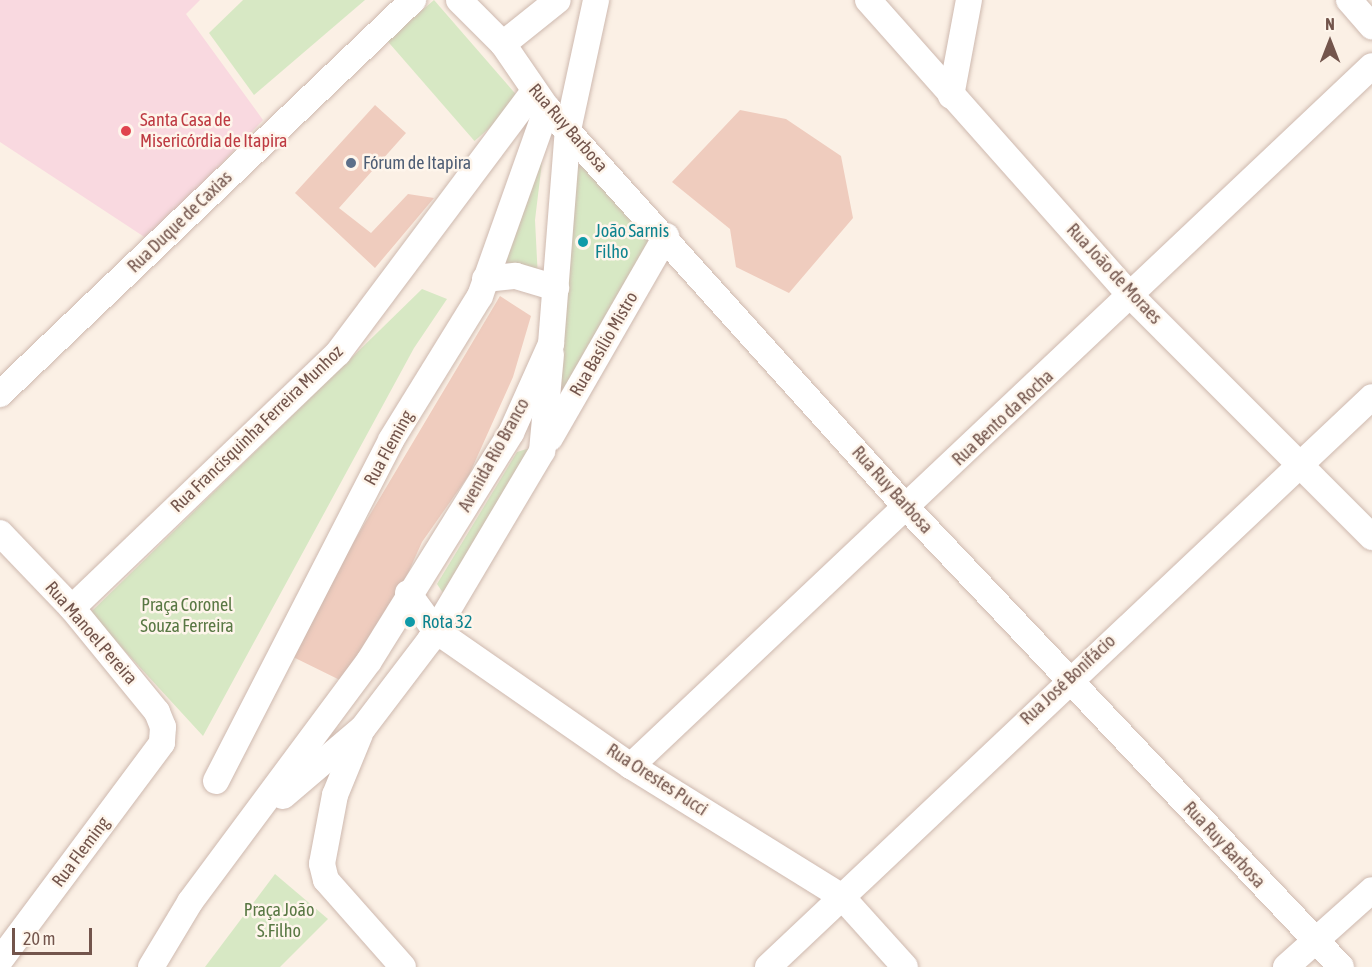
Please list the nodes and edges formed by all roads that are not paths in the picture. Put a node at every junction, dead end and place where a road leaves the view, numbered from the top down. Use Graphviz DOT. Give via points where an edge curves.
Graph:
graph roads {
  1 [pos="413,0"];
  2 [pos="459,0"];
  3 [pos="558,0"];
  4 [pos="596,0"];
  5 [pos="868,0"];
  6 [pos="969,0"];
  7 [pos="1349,0"];
  8 [pos="1372,26"];
  9 [pos="503,44"];
  10 [pos="1372,66"];
  11 [pos="951,96"];
  12 [pos="540,100"];
  13 [pos="568,130"];
  14 [pos="666,236"];
  15 [pos="485,279"];
  16 [pos="556,288"];
  17 [pos="1133,297"];
  18 [pos="551,344"];
  19 [pos="0,394"];
  20 [pos="1372,397"];
  21 [pos="542,451"];
  22 [pos="1303,463"];
  23 [pos="906,507"];
  24 [pos="0,533"];
  25 [pos="1372,537"];
  26 [pos="408,593"];
  27 [pos="72,608"];
  28 [pos="435,630"];
  29 [pos="1069,678"];
  30 [pos="363,728"];
  31 [pos="162,743"];
  32 [pos="631,765"];
  33 [pos="216,781"];
  34 [pos="259,815"];
  35 [pos="1372,890"];
  36 [pos="842,897"];
  37 [pos="1315,942"];
  38 [pos="0,960"];
  39 [pos="151,967"];
  40 [pos="403,967"];
  41 [pos="768,967"];
  42 [pos="906,967"];
  43 [pos="1286,967"];
  44 [pos="1341,967"];
  1 -- 19 [label="street, Rua Duque de Caxias"];
  2 -- 9 [label="street, Rua Ruy Barbosa"];
  3 -- 9 [label="street"];
  4 -- 13 [label="street, Avenida Rio Branco"];
  5 -- 11 [label="street, Rua João de Moraes"];
  6 -- 11 [label="street"];
  7 -- 8 [label="street"];
  9 -- 12 [label="street, Rua Ruy Barbosa"];
  10 -- 17 [label="street, Rua Bento da Rocha"];
  11 -- 17 [label="street, Rua João de Moraes"];
  12 -- 13 [label="street, Rua Ruy Barbosa"];
  12 -- 15 [label="street, Rua Fleming"];
  12 -- 27 [label="street, Rua Francisquinha Ferreira Munhoz" via="338,353"];
  13 -- 14 [label="street, Rua Ruy Barbosa"];
  13 -- 16 [label="street, Avenida Rio Branco"];
  14 -- 21 [label="street, Rua Basílio Mistro"];
  14 -- 23 [label="street, Rua Ruy Barbosa"];
  15 -- 16 [label="street" via="516,276"];
  15 -- 33 [label="street, Rua Fleming" via="392,440"];
  16 -- 18 [label="street, Avenida Rio Branco"];
  17 -- 22 [label="street, Rua João de Moraes"];
  17 -- 23 [label="street, Rua Bento da Rocha"];
  18 -- 21 [label="street"];
  18 -- 26 [label="street, Avenida Rio Branco" via="484,482"];
  20 -- 22 [label="street, Rua José Bonifácio"];
  21 -- 28 [label="street, Rua Basílio Mistro"];
  22 -- 25 [label="street, Rua João de Moraes"];
  22 -- 29 [label="street, Rua José Bonifácio"];
  23 -- 29 [label="street, Rua Ruy Barbosa"];
  23 -- 32 [label="street, Rua Bento da Rocha"];
  24 -- 27 [label="street, Rua Manoel Pereira"];
  26 -- 28 [label="street, Rua Orestes Pucci"];
  26 -- 34 [label="street, Avenida Rio Branco" via="369,662"];
  27 -- 31 [label="street, Rua Manoel Pereira" via="157,712"];
  28 -- 30 [label="street, Rua Basílio Mistro"];
  28 -- 32 [label="street, Rua Orestes Pucci"];
  29 -- 36 [label="street, Rua José Bonifácio"];
  29 -- 37 [label="street, Rua Ruy Barbosa"];
  30 -- 34 [label="street"];
  30 -- 40 [label="street" via="335,795 322,864 326,880"];
  31 -- 38 [label="street, Rua Fleming"];
  32 -- 36 [label="street, Rua Orestes Pucci"];
  34 -- 39 [label="street, Avenida Rio Branco" via="190,902"];
  35 -- 37 [label="street"];
  36 -- 41 [label="street, Rua José Bonifácio"];
  36 -- 42 [label="street, Rua Orestes Pucci"];
  37 -- 43 [label="street"];
  37 -- 44 [label="street, Rua Ruy Barbosa"];
}
